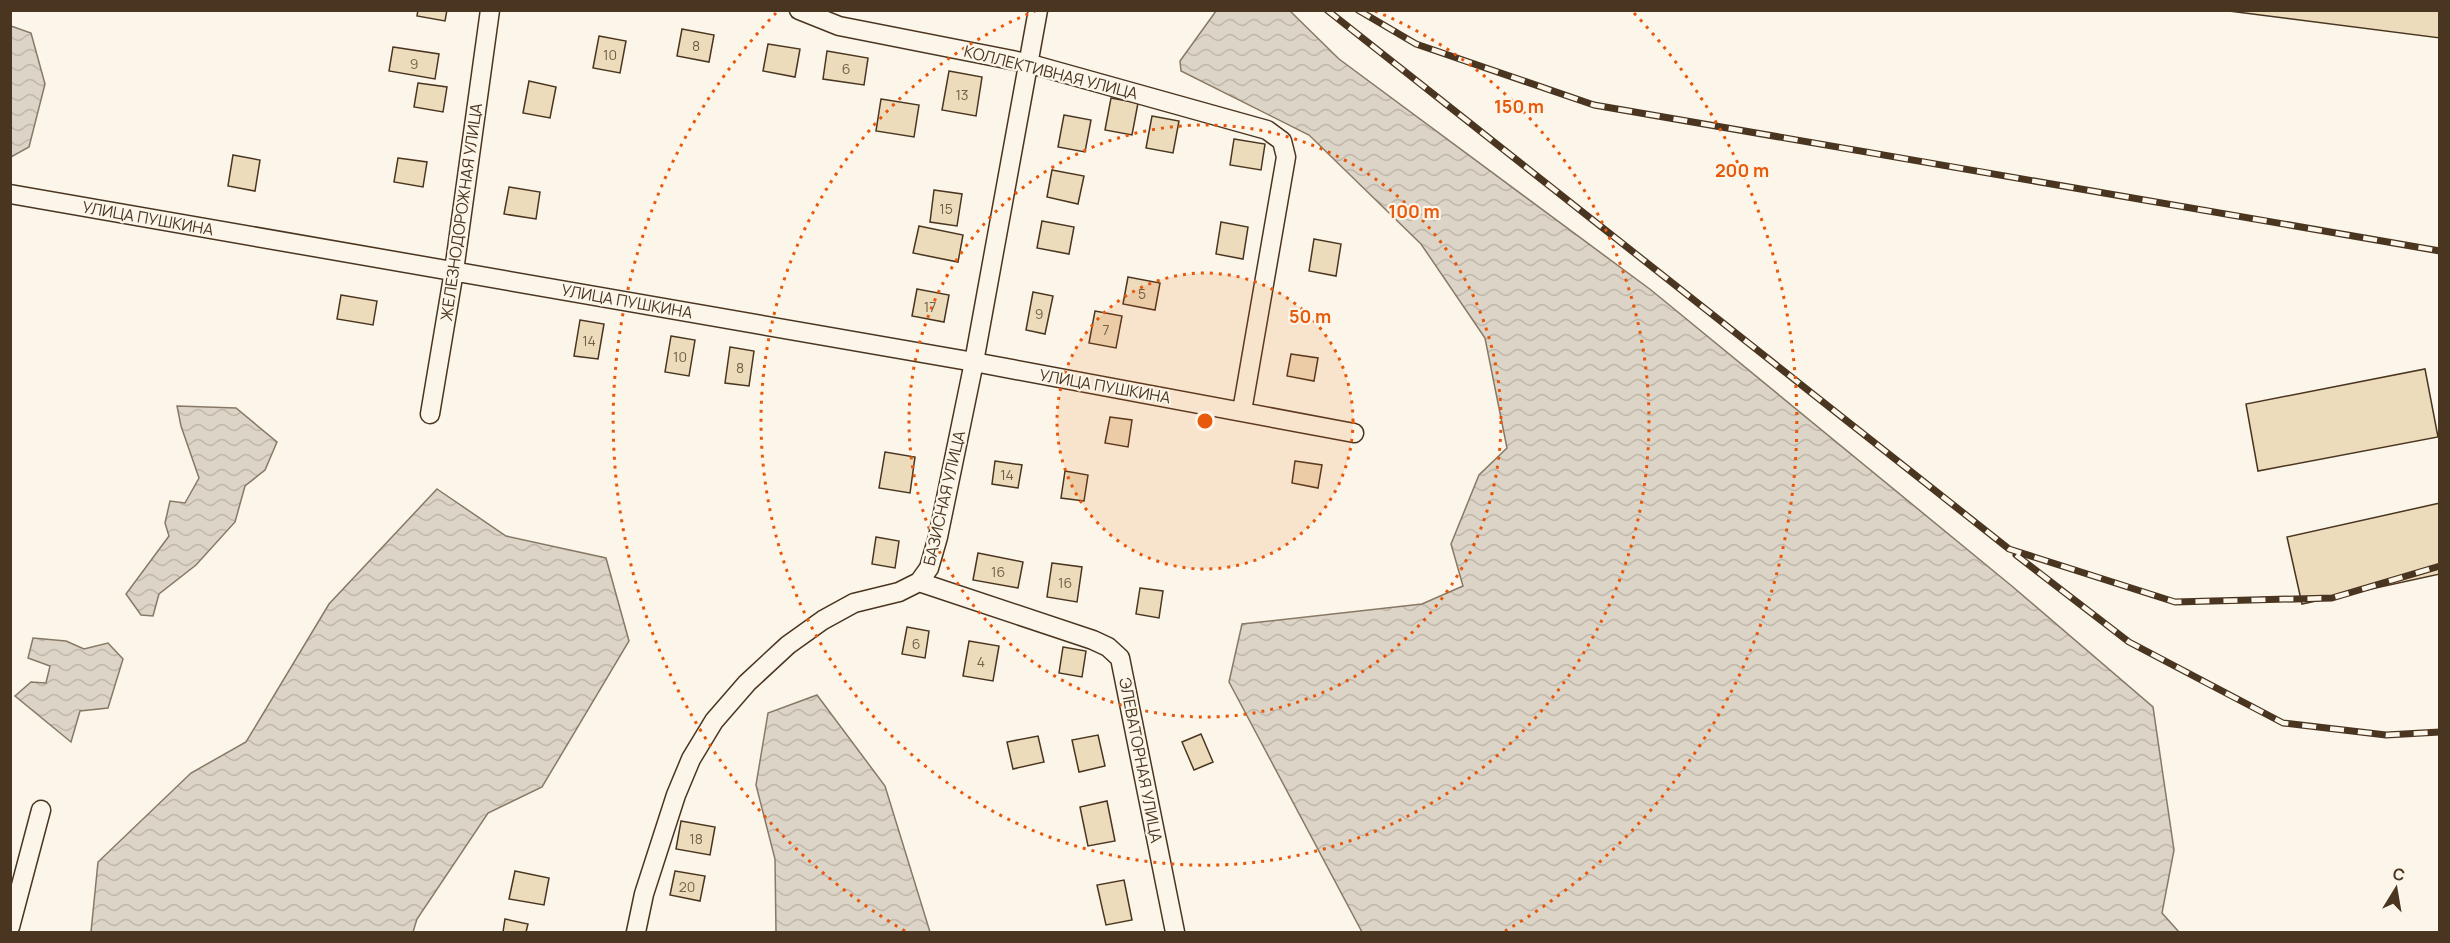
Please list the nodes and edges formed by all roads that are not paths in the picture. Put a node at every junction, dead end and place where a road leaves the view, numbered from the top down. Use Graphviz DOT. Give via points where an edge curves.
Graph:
graph roads {
  1 [pos="489,10"];
  2 [pos="799,10"];
  3 [pos="1038,10"];
  4 [pos="1027,63"];
  5 [pos="10,194"];
  6 [pos="454,271"];
  7 [pos="974,362"];
  8 [pos="1242,411"];
  9 [pos="430,414"];
  10 [pos="1354,433"];
  11 [pos="919,582"];
  12 [pos="41,810"];
  13 [pos="10,927"];
  14 [pos="636,933"];
  15 [pos="1175,933"];
  1 -- 6 [label="street, ЖЕЛЕЗНОДОРОЖНАЯ УЛИЦА"];
  2 -- 4 [label="street, КОЛЛЕКТИВНАЯ УЛИЦА" via="839,26"];
  3 -- 4 [label="street, БАЗИСНАЯ УЛИЦА"];
  4 -- 7 [label="street, БАЗИСНАЯ УЛИЦА"];
  4 -- 8 [label="street, КОЛЛЕКТИВНАЯ УЛИЦА" via="1267,129 1282,141 1286,157"];
  5 -- 6 [label="street, УЛИЦА ПУШКИНА"];
  6 -- 7 [label="street, УЛИЦА ПУШКИНА"];
  6 -- 9 [label="street, ЖЕЛЕЗНОДОРОЖНАЯ УЛИЦА"];
  7 -- 8 [label="street, УЛИЦА ПУШКИНА"];
  7 -- 11 [label="street, БАЗИСНАЯ УЛИЦА" via="938,537 929,568"];
  8 -- 10 [label="street, УЛИЦА ПУШКИНА"];
  11 -- 14 [label="street, БАЗИСНАЯ УЛИЦА" via="899,592 854,603 823,620 788,645 714,721 691,759 676,795 644,894"];
  11 -- 15 [label="street, ЭЛЕВАТОРНАЯ УЛИЦА" via="1093,640 1119,658"];
  12 -- 13 [label="street"];
}
